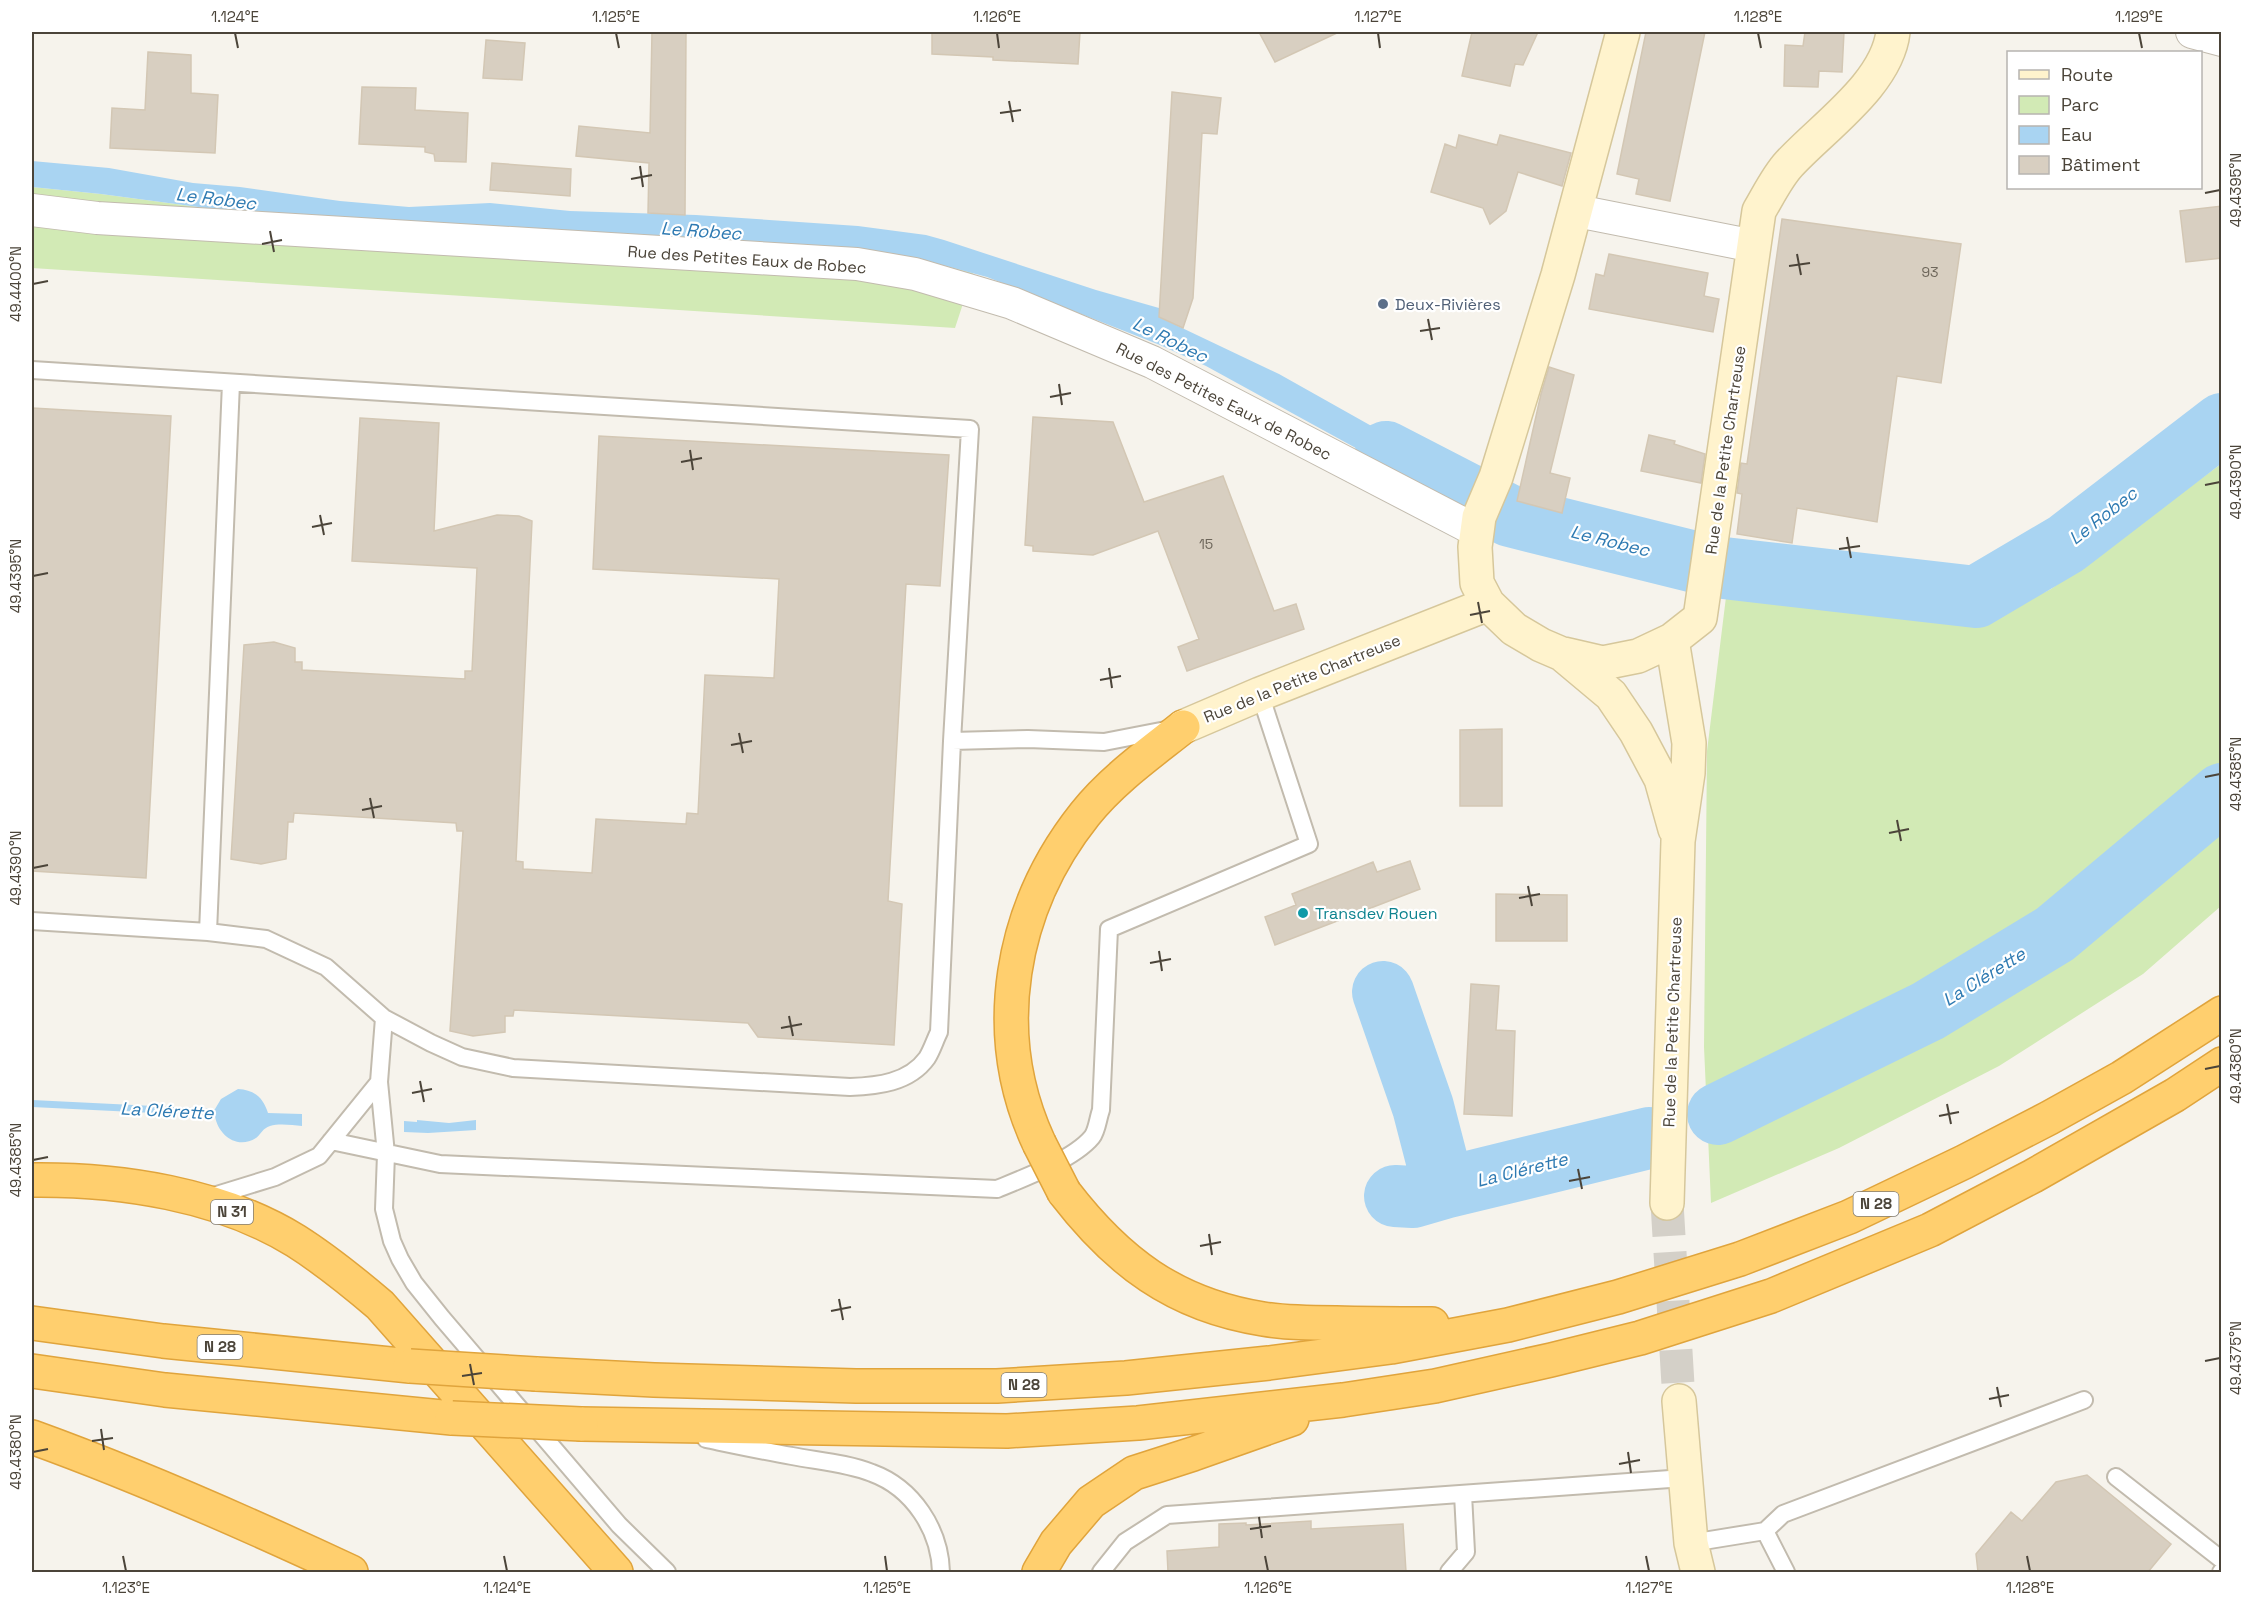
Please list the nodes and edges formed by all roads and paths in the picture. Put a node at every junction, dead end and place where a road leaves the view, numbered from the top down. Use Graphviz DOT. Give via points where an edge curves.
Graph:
graph roads {
  1 [pos="1623,32"];
  2 [pos="1893,32"];
  3 [pos="2192,32"];
  4 [pos="2222,40"];
  5 [pos="32,210"];
  6 [pos="1577,211"];
  7 [pos="1754,246"];
  8 [pos="32,370"];
  9 [pos="231,383"];
  10 [pos="1478,524"];
  11 [pos="1488,604"];
  12 [pos="1672,640"];
  13 [pos="1562,654"];
  14 [pos="1260,694"];
  15 [pos="1183,727"];
  16 [pos="952,741"];
  17 [pos="1678,841"];
  18 [pos="32,921"];
  19 [pos="208,932"];
  20 [pos="2219,1013"];
  21 [pos="384,1018"];
  22 [pos="2222,1064"];
  23 [pos="379,1082"];
  24 [pos="331,1141"];
  25 [pos="386,1154"];
  26 [pos="32,1180"];
  27 [pos="199,1200"];
  28 [pos="1667,1203"];
  29 [pos="32,1323"];
  30 [pos="1508,1325"];
  31 [pos="32,1371"];
  32 [pos="1343,1400"];
  33 [pos="2084,1400"];
  34 [pos="1679,1401"];
  35 [pos="644,1426"];
  36 [pos="32,1437"];
  37 [pos="1684,1478"];
  38 [pos="2116,1478"];
  39 [pos="1463,1494"];
  40 [pos="1765,1531"];
  41 [pos="1694,1558"];
  42 [pos="2222,1560"];
  43 [pos="351,1572"];
  44 [pos="616,1572"];
  45 [pos="667,1572"];
  46 [pos="941,1572"];
  47 [pos="1039,1572"];
  48 [pos="1101,1572"];
  49 [pos="1449,1572"];
  50 [pos="1786,1572"];
  1 -- 6 [label="street, Rue de la Petite Chartreuse"];
  2 -- 7 [label="street, Rue de la Petite Chartreuse" via="1892,47 1864,91 1787,166 1759,211"];
  3 -- 4 [label="street"];
  5 -- 10 [label="street, Rue des Petites Eaux de Robec" via="97,218 857,264 915,274 1012,303 1152,362"];
  6 -- 7 [label="street"];
  6 -- 10 [label="street, Rue de la Petite Chartreuse"];
  7 -- 12 [label="street, Rue de la Petite Chartreuse" via="1700,618"];
  8 -- 9 [label="lane"];
  9 -- 16 [label="lane" via="970,429"];
  9 -- 19 [label="lane"];
  10 -- 11 [label="street, Rue de la Petite Chartreuse" via="1477,583"];
  11 -- 13 [label="street, Rue de la Petite Chartreuse" via="1514,629"];
  11 -- 14 [label="street, Rue de la Petite Chartreuse"];
  12 -- 13 [label="street, Rue de la Petite Chartreuse" via="1638,656 1603,663"];
  12 -- 17 [label="street, Rue de la Petite Chartreuse" via="1689,743"];
  13 -- 17 [label="street, Rue de la Petite Chartreuse" via="1611,695 1636,732 1661,779"];
  14 -- 15 [label="street, Rue de la Petite Chartreuse"];
  14 -- 25 [label="lane" via="1309,844 1110,929 1101,1110 1093,1136 1071,1154 997,1189 440,1164"];
  15 -- 16 [label="lane" via="1104,742"];
  15 -- 30 [label="highway, bridge" via="1115,781 1085,813 1062,846 1024,926 1012,1000 1012,1052 1023,1105 1065,1192 1115,1251 1141,1271 1198,1301 1229,1312 1299,1323"];
  16 -- 21 [label="lane" via="939,1032 926,1058 906,1076 879,1086 850,1087 513,1068 462,1057"];
  17 -- 28 [label="street, Rue de la Petite Chartreuse"];
  18 -- 19 [label="lane"];
  19 -- 21 [label="lane" via="266,939 326,967"];
  20 -- 30 [label="highway, N 28" via="2121,1078 2049,1118 1849,1217 1740,1259 1618,1297"];
  21 -- 23 [label="lane"];
  22 -- 32 [label="highway" via="2034,1176 1930,1230 1771,1296 1640,1338 1551,1360 1435,1386"];
  23 -- 24 [label="lane"];
  23 -- 25 [label="lane"];
  24 -- 25 [label="lane"];
  24 -- 27 [label="lane" via="319,1156 275,1177"];
  25 -- 45 [label="lane" via="384,1209 392,1241 414,1283 619,1525"];
  26 -- 27 [label="highway, N 31" via="102,1181"];
  27 -- 44 [label="highway, N 31" via="294,1240 338,1269 380,1305"];
  29 -- 30 [label="highway, N 28, bridge" via="163,1341 410,1366 856,1386 997,1386 1126,1378 1391,1347"];
  31 -- 35 [label="highway, bridge" via="165,1390 452,1418"];
  32 -- 35 [label="highway" via="1138,1424 1007,1431"];
  32 -- 47 [label="highway" via="1134,1473 1091,1502 1056,1543"];
  33 -- 40 [label="lane" via="1783,1514"];
  34 -- 37 [label="street"];
  35 -- 46 [label="lane" via="873,1473 915,1503 933,1532"];
  36 -- 43 [label="highway" via="99,1461"];
  37 -- 39 [label="lane"];
  37 -- 41 [label="street"];
  38 -- 42 [label="lane"];
  39 -- 48 [label="lane" via="1167,1515 1125,1542"];
  39 -- 49 [label="lane" via="1466,1552"];
  40 -- 41 [label="lane"];
  40 -- 50 [label="lane"];
}
